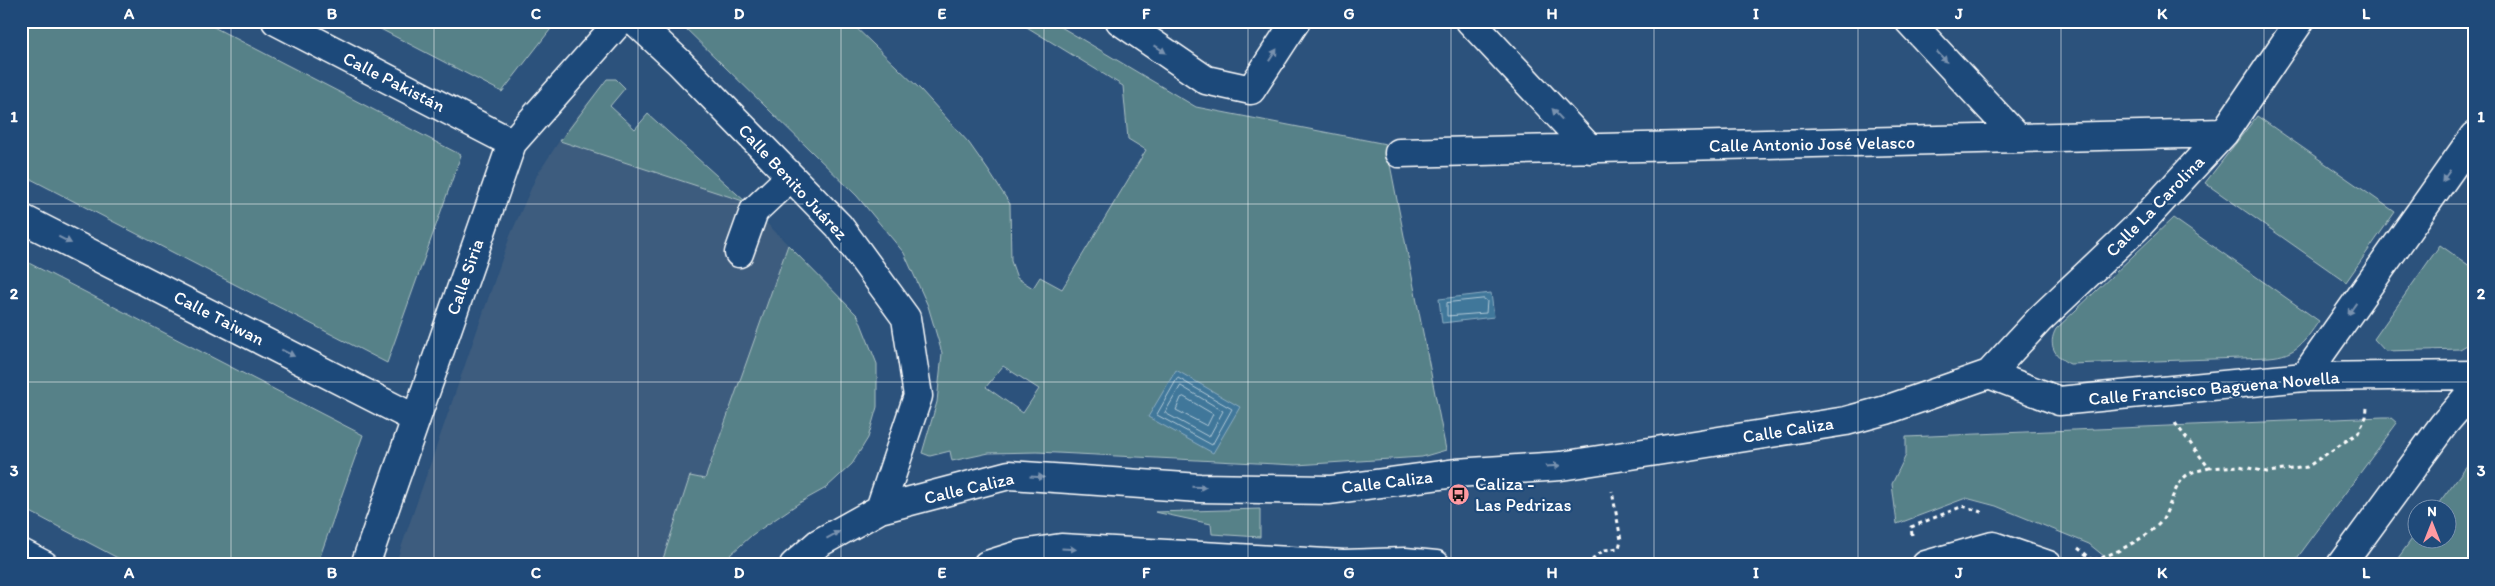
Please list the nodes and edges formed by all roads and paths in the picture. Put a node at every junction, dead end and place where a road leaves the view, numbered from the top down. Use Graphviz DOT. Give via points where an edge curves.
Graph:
graph roads {
  1 [pos="276,21"];
  2 [pos="620,21"];
  3 [pos="635,21"];
  4 [pos="1120,21"];
  5 [pos="1296,21"];
  6 [pos="1470,21"];
  7 [pos="1909,21"];
  8 [pos="2300,21"];
  9 [pos="2224,133"];
  10 [pos="2474,136"];
  11 [pos="2018,138"];
  12 [pos="512,143"];
  13 [pos="1590,150"];
  14 [pos="1399,153"];
  15 [pos="790,177"];
  16 [pos="21,218"];
  17 [pos="739,253"];
  18 [pos="1989,374"];
  19 [pos="2474,375"];
  20 [pos="2304,377"];
  21 [pos="2368,378"];
  22 [pos="2474,389"];
  23 [pos="2169,390"];
  24 [pos="416,418"];
  25 [pos="2210,468"];
  26 [pos="1611,482"];
  27 [pos="880,509"];
  28 [pos="21,553"];
  29 [pos="2094,560"];
  30 [pos="799,563"];
  31 [pos="44,565"];
  32 [pos="365,565"];
  33 [pos="987,565"];
  34 [pos="1436,565"];
  35 [pos="1586,565"];
  36 [pos="1926,565"];
  37 [pos="2048,565"];
  38 [pos="2341,565"];
  1 -- 12 [label="street, Calle Pakistán"];
  2 -- 12 [label="street, Calle Siria"];
  3 -- 15 [label="street, Calle Benito Juárez"];
  4 -- 5 [label="street, one-way" via="1206,80 1251,90"];
  13 -- 6 [label="street, one-way"];
  7 -- 11 [label="street, one-way"];
  8 -- 9 [label="street, Calle La Carolina"];
  9 -- 11 [label="street, Calle Antonio José Velasco"];
  9 -- 18 [label="street, Calle La Carolina" via="2137,227"];
  10 -- 20 [label="street, one-way"];
  11 -- 13 [label="street, Calle Antonio José Velasco"];
  12 -- 24 [label="street, Calle Siria"];
  13 -- 14 [label="street, Calle Antonio José Velasco"];
  15 -- 17 [label="street" via="754,210"];
  15 -- 27 [label="street, Calle Benito Juárez" via="839,226 906,318 918,396"];
  16 -- 24 [label="street, Calle Taiwan, one-way"];
  18 -- 23 [label="street, Calle Francisco Baguena Novella" via="2059,401"];
  27 -- 18 [label="street, Calle Caliza, one-way" via="1008,475 1200,488 1330,490 1456,473 1561,466 1846,421"];
  19 -- 21 [label="street, Calle Francisco Baguena Novella"];
  20 -- 21 [label="street, Calle Francisco Baguena Novella"];
  20 -- 23 [label="street, Calle Francisco Baguena Novella"];
  21 -- 25 [label="path" via="2366,417 2358,433 2307,467 2267,472 2239,466"];
  22 -- 38 [label="street" via="2444,424"];
  23 -- 25 [label="path" via="2175,426"];
  24 -- 32 [label="street, Calle Siria"];
  25 -- 29 [label="path" via="2187,474 2162,521 2131,544"];
  26 -- 35 [label="path" via="1619,548 1604,550"];
  30 -- 27 [label="street, Calle Caliza, one-way" via="819,543"];
  28 -- 31 [label="street"];
  33 -- 34 [label="street, one-way" via="1022,554 1061,548 1344,564 1405,562"];
  36 -- 37 [label="street" via="1993,546"];
}
